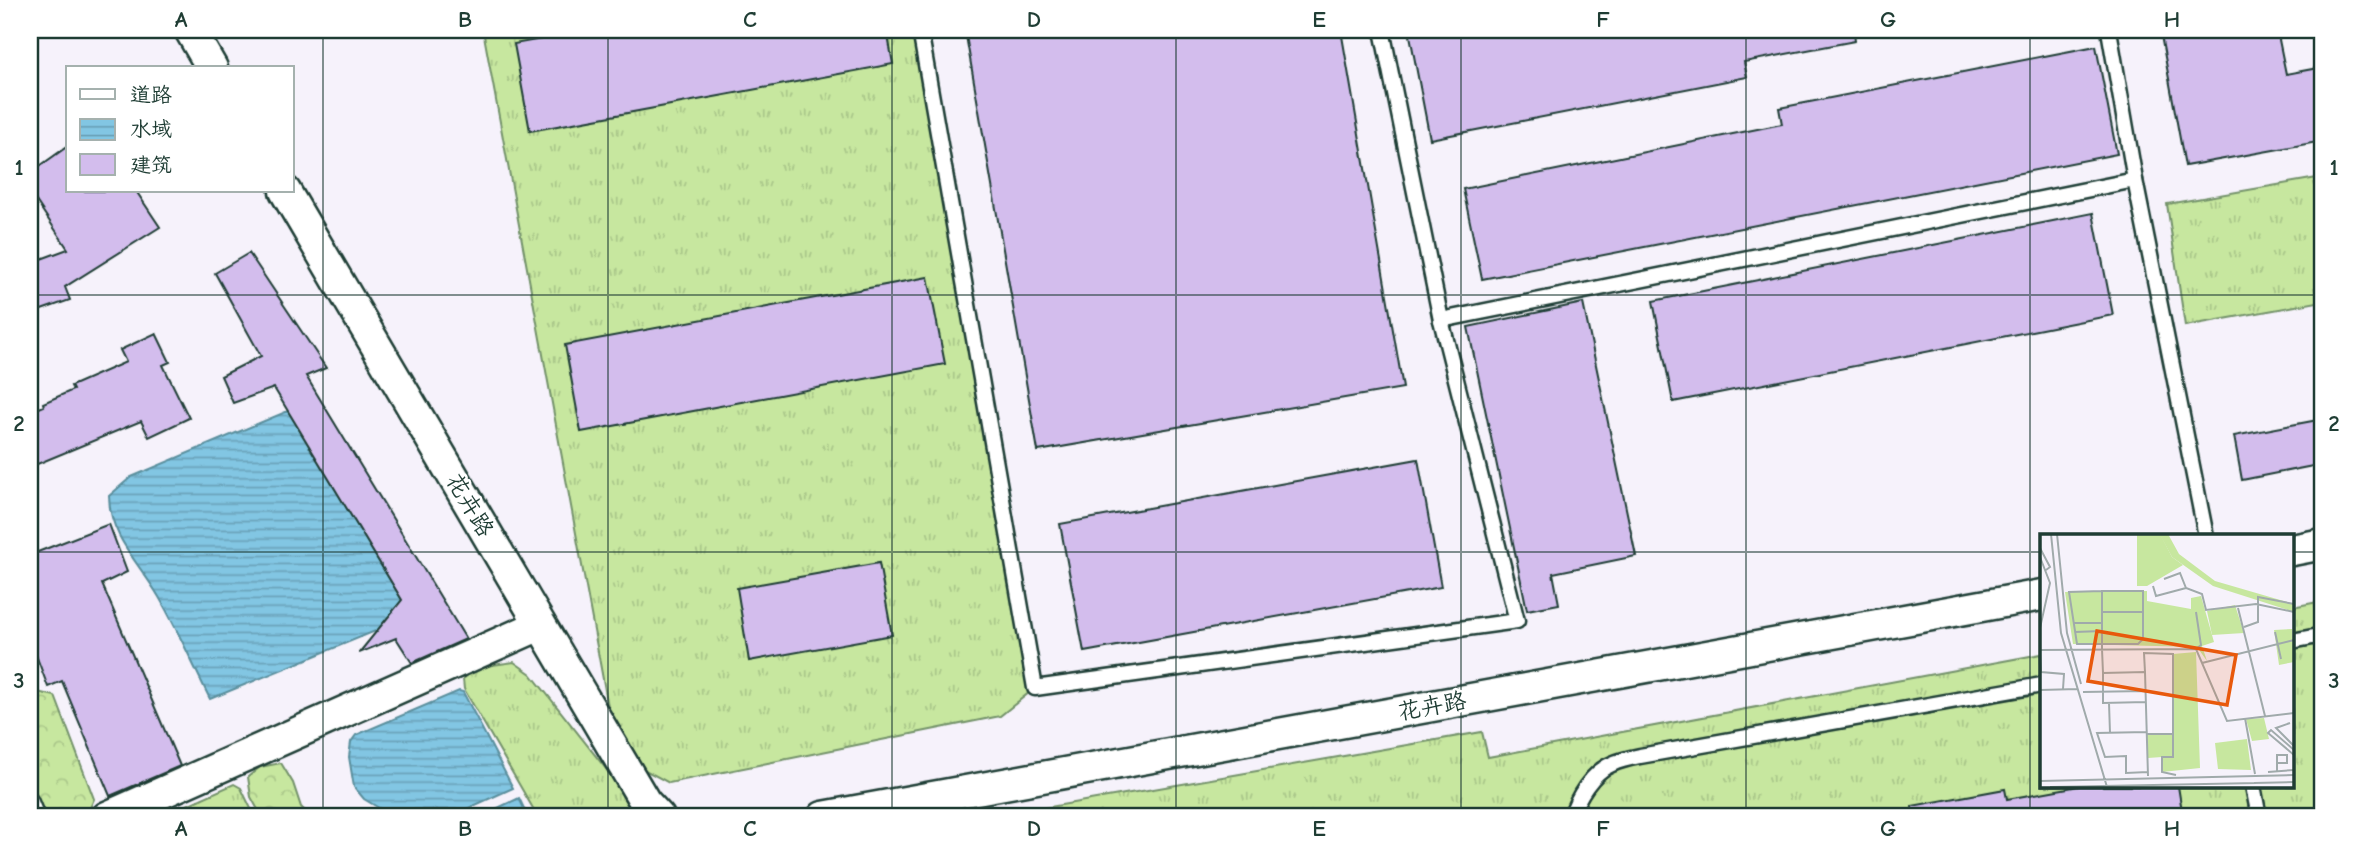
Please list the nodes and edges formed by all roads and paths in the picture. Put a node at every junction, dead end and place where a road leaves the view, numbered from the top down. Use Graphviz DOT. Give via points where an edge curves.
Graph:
graph roads {
  1 [pos="190,30"];
  2 [pos="920,30"];
  3 [pos="1381,30"];
  4 [pos="2109,30"];
  5 [pos="211,66"];
  6 [pos="2135,180"];
  7 [pos="286,192"];
  8 [pos="1441,320"];
  9 [pos="2206,534"];
  10 [pos="2323,544"];
  11 [pos="2294,550"];
  12 [pos="2040,595"];
  13 [pos="540,625"];
  14 [pos="2323,635"];
  15 [pos="2294,641"];
  16 [pos="2040,685"];
  17 [pos="2253,788"];
  18 [pos="30,800"];
  19 [pos="37,817"];
  20 [pos="107,817"];
  21 [pos="659,817"];
  22 [pos="824,817"];
  23 [pos="1571,817"];
  24 [pos="2259,817"];
  1 -- 5 [label="street"];
  2 -- 8 [label="lane" via="1035,688 1517,621"];
  3 -- 8 [label="lane"];
  4 -- 6 [label="lane"];
  6 -- 8 [label="lane"];
  6 -- 9 [label="lane"];
  7 -- 13 [label="street, 花卉路"];
  10 -- 11 [label="street"];
  12 -- 22 [label="street, 花卉路"];
  13 -- 20 [label="street"];
  13 -- 21 [label="street, 花卉路" via="645,803"];
  14 -- 15 [label="lane"];
  16 -- 23 [label="lane" via="1640,756 1600,772 1577,800"];
  17 -- 24 [label="lane"];
  18 -- 19 [label="lane"];
}
